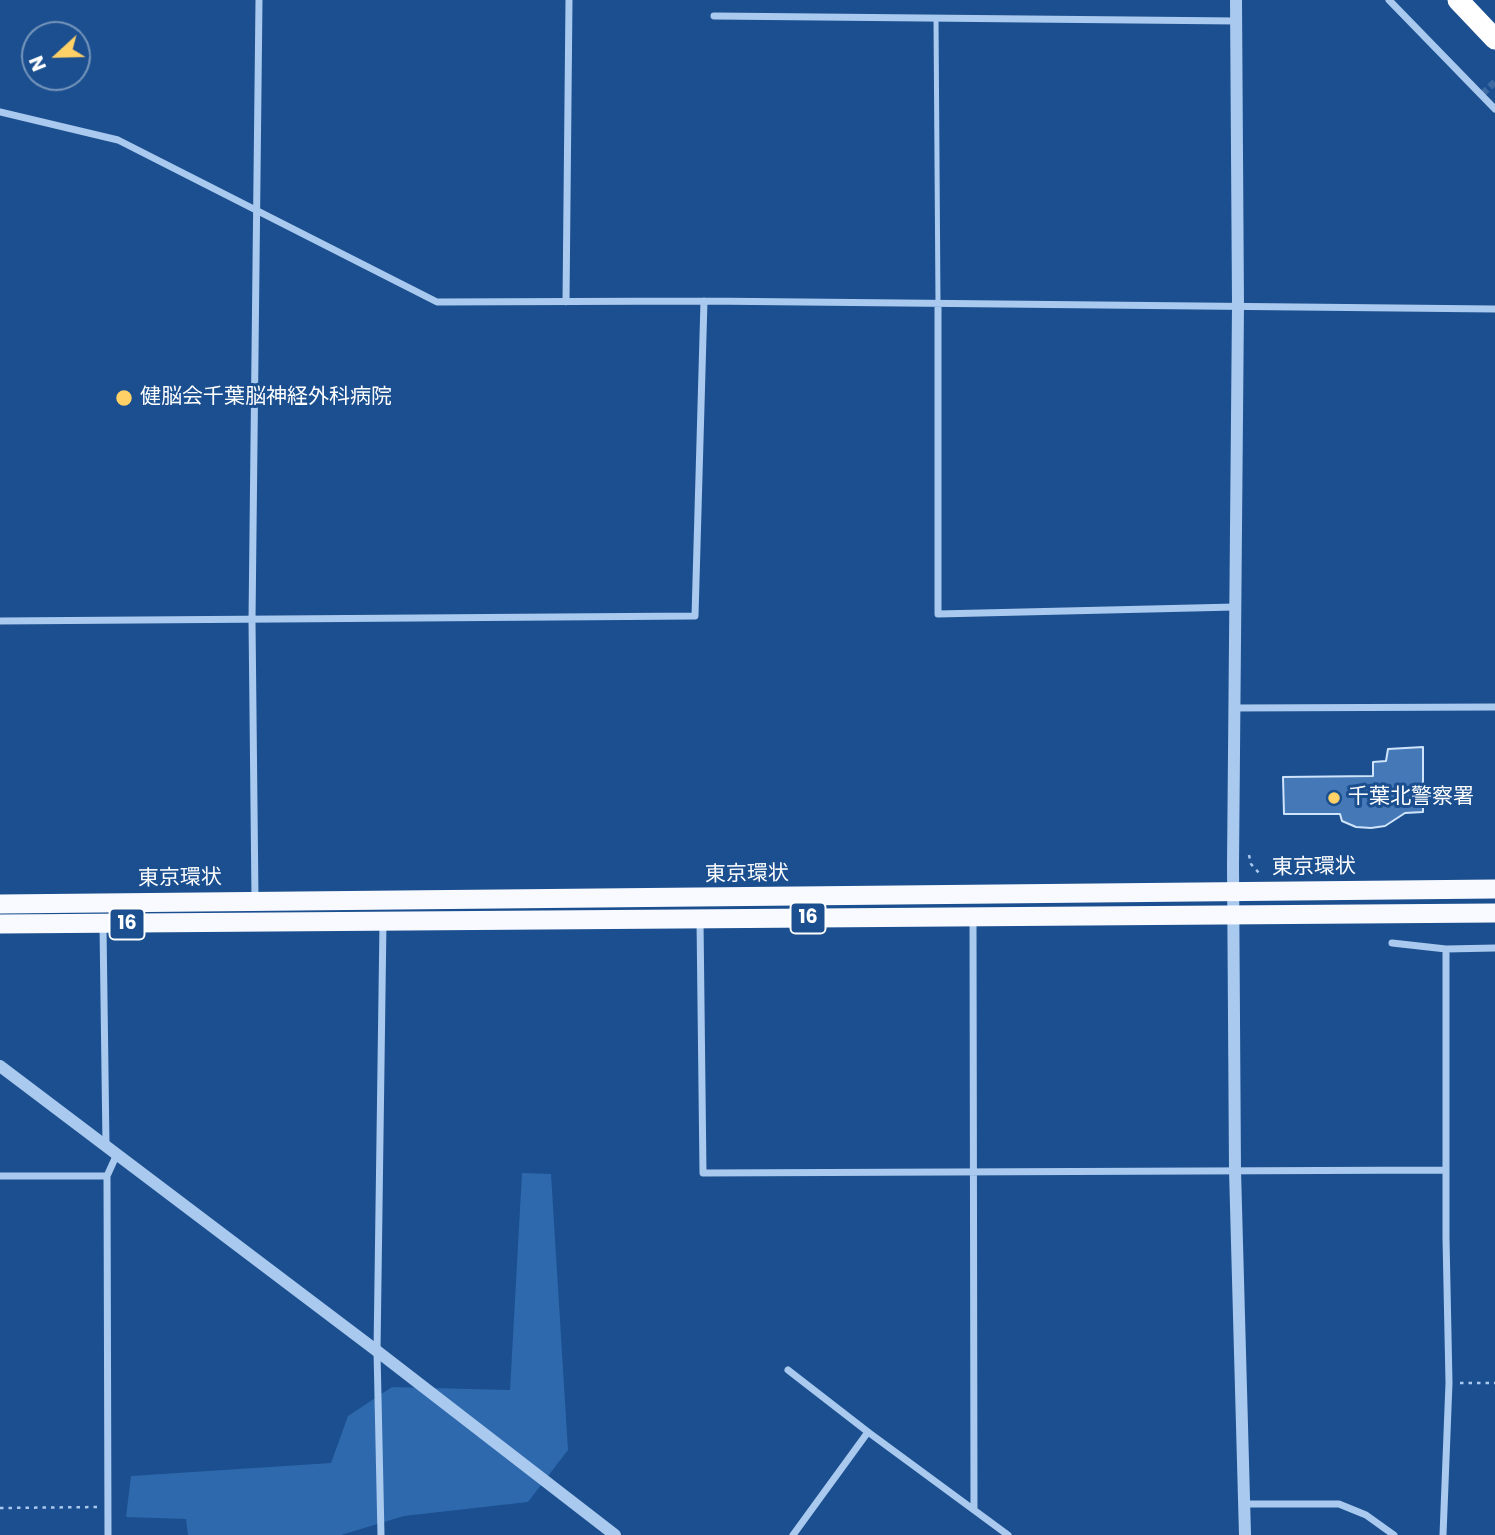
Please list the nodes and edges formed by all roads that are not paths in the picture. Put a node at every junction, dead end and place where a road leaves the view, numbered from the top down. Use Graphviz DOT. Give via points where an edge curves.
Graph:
graph roads {
  1 [pos="259,0"];
  2 [pos="569,0"];
  3 [pos="1236,0"];
  4 [pos="1389,0"];
  5 [pos="1458,0"];
  6 [pos="714,16"];
  7 [pos="936,18"];
  8 [pos="1237,22"];
  9 [pos="1495,39"];
  10 [pos="1495,108"];
  11 [pos="0,111"];
  12 [pos="258,211"];
  13 [pos="704,301"];
  14 [pos="566,302"];
  15 [pos="937,303"];
  16 [pos="1238,305"];
  17 [pos="1495,309"];
  18 [pos="1235,607"];
  19 [pos="0,621"];
  20 [pos="252,621"];
  21 [pos="1495,707"];
  22 [pos="1234,708"];
  23 [pos="1495,889"];
  24 [pos="1233,892"];
  25 [pos="255,900"];
  26 [pos="0,904"];
  27 [pos="1495,913"];
  28 [pos="1234,915"];
  29 [pos="973,917"];
  30 [pos="700,919"];
  31 [pos="383,921"];
  32 [pos="255,922"];
  33 [pos="0,924"];
  34 [pos="103,924"];
  35 [pos="1392,943"];
  36 [pos="1495,948"];
  37 [pos="1447,949"];
  38 [pos="0,1066"];
  39 [pos="106,1146"];
  40 [pos="117,1154"];
  41 [pos="1235,1170"];
  42 [pos="1446,1170"];
  43 [pos="974,1171"];
  44 [pos="107,1176"];
  45 [pos="0,1177"];
  46 [pos="377,1351"];
  47 [pos="788,1370"];
  48 [pos="868,1432"];
  49 [pos="1245,1504"];
  50 [pos="974,1510"];
  51 [pos="108,1535"];
  52 [pos="381,1535"];
  53 [pos="615,1535"];
  54 [pos="793,1535"];
  55 [pos="1008,1535"];
  56 [pos="1245,1535"];
  57 [pos="1394,1535"];
  58 [pos="1443,1535"];
  1 -- 12 [label="street"];
  2 -- 14 [label="street"];
  3 -- 8 [label="street"];
  4 -- 10 [label="street"];
  5 -- 9 [label="highway"];
  6 -- 7 [label="street"];
  7 -- 8 [label="street"];
  7 -- 15 [label="lane"];
  8 -- 16 [label="street"];
  11 -- 12 [label="street" via="118,141"];
  12 -- 14 [label="street" via="437,302"];
  12 -- 20 [label="street"];
  13 -- 14 [label="street"];
  13 -- 15 [label="street"];
  13 -- 20 [label="street" via="695,616"];
  15 -- 16 [label="street"];
  15 -- 18 [label="street" via="938,614"];
  16 -- 17 [label="street"];
  16 -- 18 [label="street"];
  18 -- 22 [label="street"];
  19 -- 20 [label="street"];
  20 -- 25 [label="street"];
  21 -- 22 [label="street"];
  22 -- 24 [label="street"];
  23 -- 24 [label="highway, 東京環状 / 16"];
  24 -- 25 [label="highway, 東京環状 / 16"];
  24 -- 28 [label="street"];
  25 -- 26 [label="highway, 東京環状 / 16"];
  25 -- 32 [label="street"];
  27 -- 28 [label="highway, 東京環状 / 16"];
  28 -- 29 [label="highway, 東京環状 / 16"];
  28 -- 41 [label="street"];
  29 -- 30 [label="highway, 東京環状 / 16"];
  29 -- 43 [label="street"];
  30 -- 31 [label="highway, 東京環状 / 16"];
  30 -- 43 [label="street" via="703,1172"];
  31 -- 32 [label="highway, 東京環状 / 16"];
  31 -- 46 [label="street"];
  32 -- 34 [label="highway, 東京環状 / 16"];
  33 -- 34 [label="highway, 東京環状 / 16"];
  34 -- 39 [label="street"];
  35 -- 37 [label="street"];
  36 -- 37 [label="street"];
  37 -- 42 [label="street"];
  38 -- 39 [label="street"];
  39 -- 40 [label="street"];
  40 -- 44 [label="street"];
  40 -- 46 [label="street"];
  41 -- 42 [label="street"];
  41 -- 43 [label="street"];
  41 -- 49 [label="street"];
  42 -- 58 [label="street" via="1449,1382"];
  43 -- 50 [label="street"];
  44 -- 45 [label="street"];
  44 -- 51 [label="street"];
  46 -- 52 [label="street"];
  46 -- 53 [label="street"];
  47 -- 48 [label="street"];
  48 -- 50 [label="street"];
  48 -- 54 [label="street"];
  49 -- 56 [label="street"];
  49 -- 57 [label="street" via="1339,1504 1366,1515"];
  50 -- 55 [label="street"];
}
